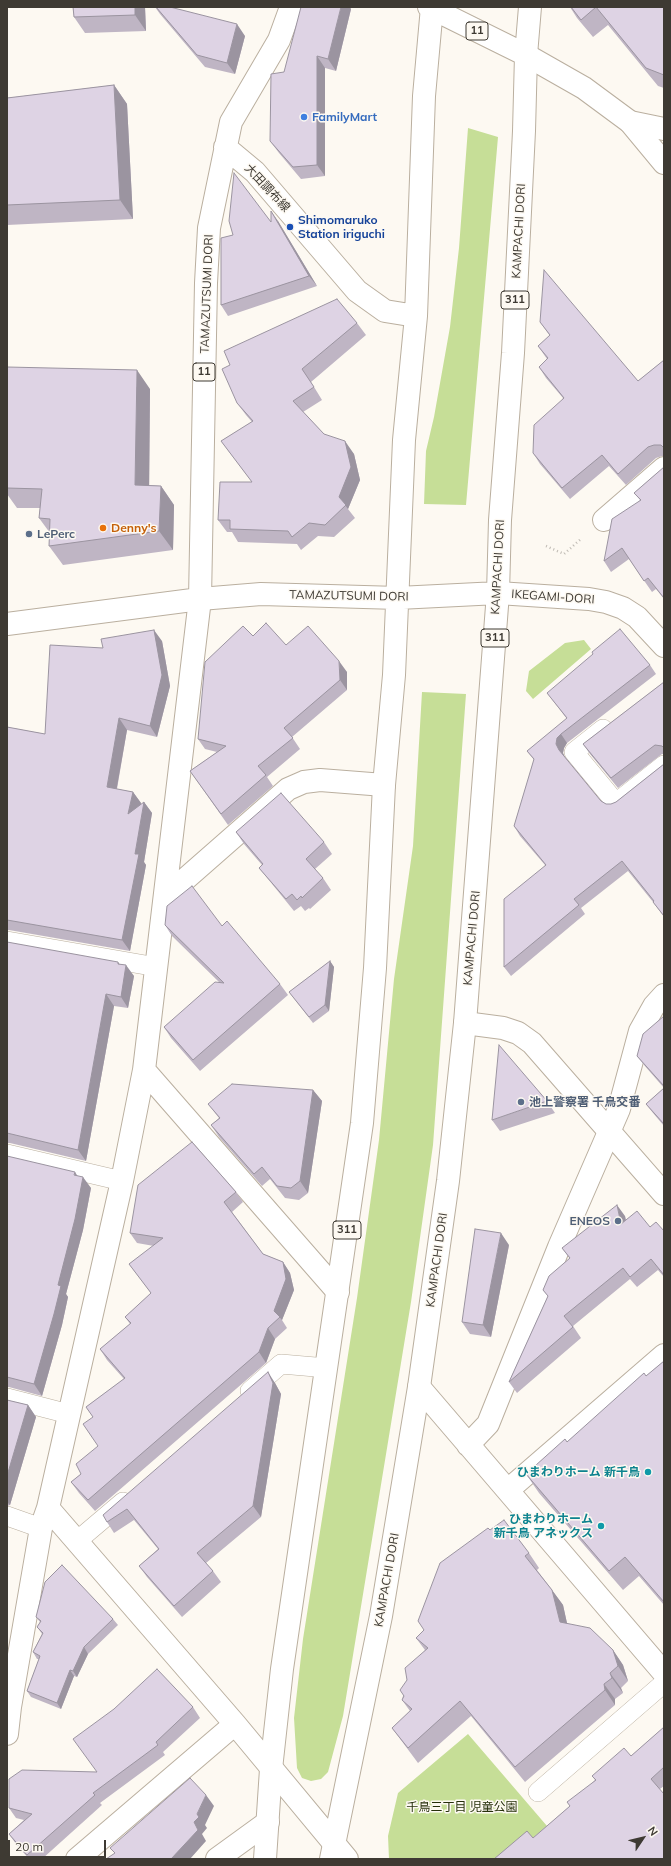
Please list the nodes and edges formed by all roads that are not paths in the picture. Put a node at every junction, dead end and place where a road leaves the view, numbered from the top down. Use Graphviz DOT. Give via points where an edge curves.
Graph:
graph roads {
  1 [pos="291,7"];
  2 [pos="530,7"];
  3 [pos="431,8"];
  4 [pos="526,55"];
  5 [pos="630,122"];
  6 [pos="664,129"];
  7 [pos="225,147"];
  8 [pos="664,163"];
  9 [pos="416,316"];
  10 [pos="664,468"];
  11 [pos="604,520"];
  12 [pos="498,593"];
  13 [pos="398,598"];
  14 [pos="200,599"];
  15 [pos="7,624"];
  16 [pos="664,646"];
  17 [pos="616,719"];
  18 [pos="664,765"];
  19 [pos="384,785"];
  20 [pos="166,896"];
  21 [pos="7,941"];
  22 [pos="156,967"];
  23 [pos="664,995"];
  24 [pos="465,1023"];
  25 [pos="144,1070"];
  26 [pos="608,1131"];
  27 [pos="7,1154"];
  28 [pos="122,1181"];
  29 [pos="664,1194"];
  30 [pos="338,1292"];
  31 [pos="664,1355"];
  32 [pos="327,1368"];
  33 [pos="419,1387"];
  34 [pos="7,1398"];
  35 [pos="239,1400"];
  36 [pos="69,1414"];
  37 [pos="468,1445"];
  38 [pos="137,1489"];
  39 [pos="508,1490"];
  40 [pos="7,1516"];
  41 [pos="44,1518"];
  42 [pos="77,1541"];
  43 [pos="664,1673"];
  44 [pos="664,1684"];
  45 [pos="234,1724"];
  46 [pos="7,1734"];
  47 [pos="271,1769"];
  48 [pos="538,1792"];
  49 [pos="268,1822"];
  50 [pos="338,1854"];
  51 [pos="77,1859"];
  52 [pos="217,1859"];
  53 [pos="265,1859"];
  1 -- 7 [label="main road, TAMAZUTSUMI DORI / 11" via="279,40 231,122"];
  2 -- 4 [label="main road, KAMPACHI DORI / 311"];
  3 -- 4 [label="main road, 11"];
  3 -- 9 [label="main road, 311" via="424,96"];
  4 -- 5 [label="main road" via="584,88"];
  4 -- 12 [label="main road, KAMPACHI DORI / 311" via="513,353 500,520"];
  5 -- 6 [label="main road"];
  5 -- 8 [label="main road"];
  7 -- 9 [label="main road, 大田調布線" via="255,172 357,291 385,311"];
  7 -- 14 [label="main road, TAMAZUTSUMI DORI / 11" via="209,228"];
  9 -- 13 [label="main road, 311" via="404,440"];
  10 -- 11 [label="main road"];
  12 -- 13 [label="main road, TAMAZUTSUMI DORI"];
  12 -- 16 [label="main road, IKEGAMI-DORI" via="606,602 623,608 637,617"];
  12 -- 24 [label="main road, KAMPACHI DORI / 311"];
  13 -- 14 [label="main road, TAMAZUTSUMI DORI" via="261,594"];
  13 -- 19 [label="main road, 311"];
  14 -- 15 [label="main road, TAMAZUTSUMI DORI"];
  14 -- 20 [label="main road"];
  17 -- 18 [label="lane" via="574,752 616,803"];
  19 -- 20 [label="main road" via="320,780 304,782 288,789"];
  19 -- 30 [label="main road, 311" via="375,968 362,1123"];
  20 -- 22 [label="main road"];
  21 -- 22 [label="lane"];
  22 -- 25 [label="main road"];
  23 -- 26 [label="main road" via="654,1006 640,1031 620,1109"];
  24 -- 26 [label="main road" via="503,1028 518,1033 532,1043"];
  24 -- 33 [label="main road, KAMPACHI DORI / 311" via="448,1180"];
  25 -- 28 [label="main road"];
  25 -- 30 [label="main road"];
  26 -- 29 [label="main road"];
  26 -- 37 [label="main road" via="488,1424"];
  27 -- 28 [label="lane"];
  28 -- 36 [label="main road"];
  30 -- 32 [label="main road, 311"];
  31 -- 39 [label="main road"];
  32 -- 35 [label="lane" via="281,1364"];
  32 -- 47 [label="main road, 311" via="282,1669"];
  33 -- 37 [label="main road"];
  33 -- 50 [label="main road, KAMPACHI DORI / 311"];
  34 -- 36 [label="lane"];
  36 -- 41 [label="main road"];
  37 -- 39 [label="main road"];
  38 -- 42 [label="lane"];
  39 -- 43 [label="main road"];
  40 -- 41 [label="lane"];
  41 -- 42 [label="main road"];
  41 -- 46 [label="main road"];
  42 -- 45 [label="main road"];
  44 -- 48 [label="lane"];
  45 -- 47 [label="main road"];
  45 -- 51 [label="main road"];
  47 -- 49 [label="main road, 311"];
  47 -- 50 [label="main road"];
  49 -- 52 [label="main road"];
  49 -- 53 [label="main road, 311"];
}
